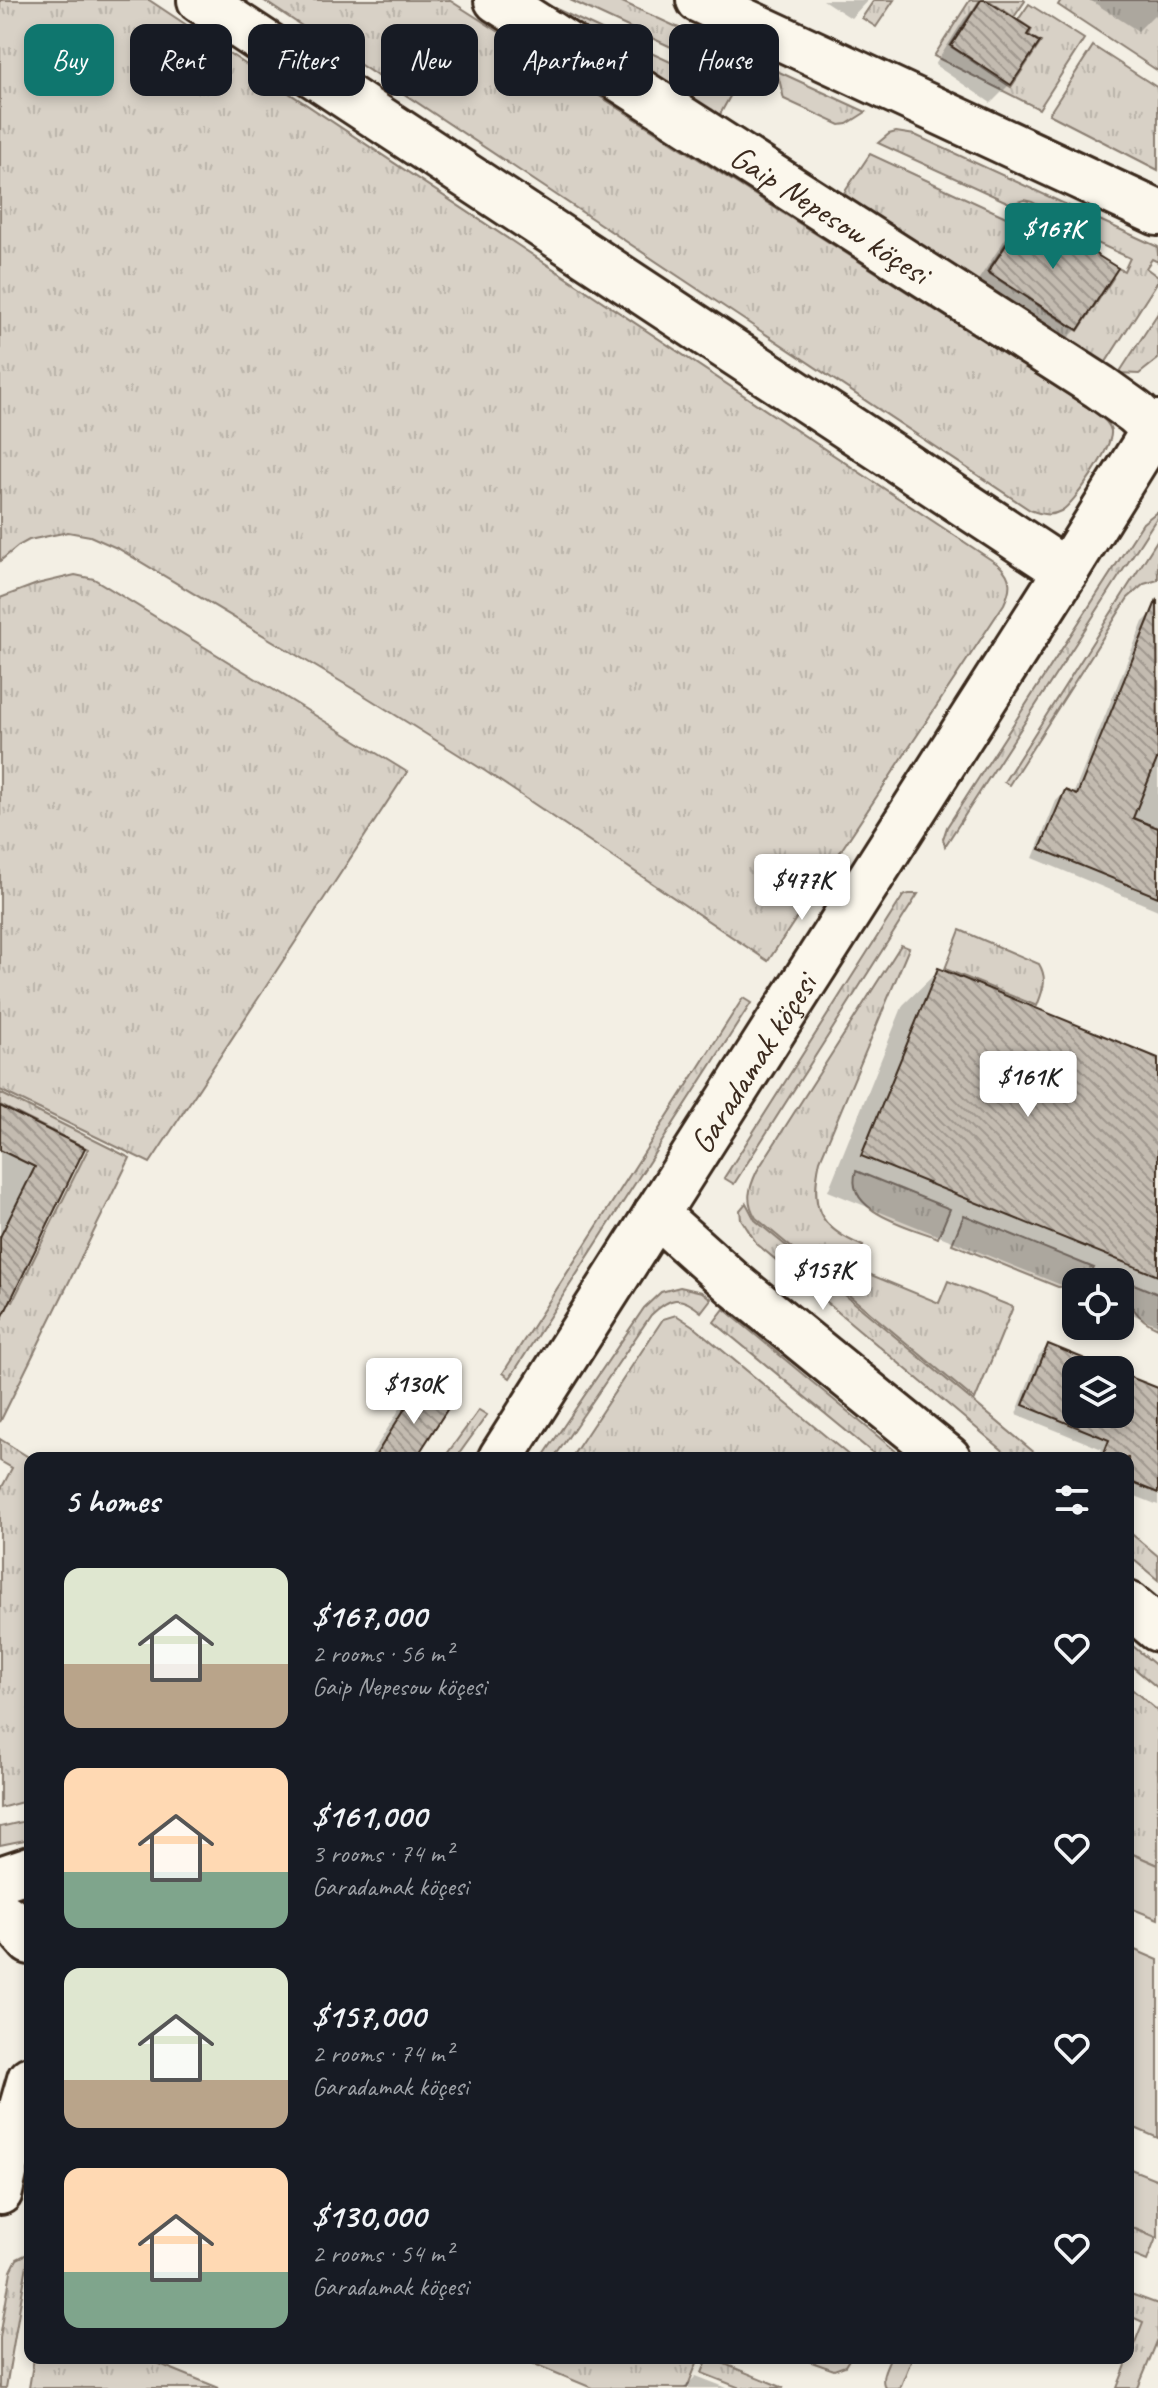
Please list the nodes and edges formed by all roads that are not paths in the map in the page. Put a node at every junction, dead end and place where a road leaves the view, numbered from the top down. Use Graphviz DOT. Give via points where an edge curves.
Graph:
graph roads {
  1 [pos="200,0"];
  2 [pos="497,0"];
  3 [pos="699,0"];
  4 [pos="1158,213"];
  5 [pos="1157,428"];
  6 [pos="1066,571"];
  7 [pos="656,1214"];
  8 [pos="505,1452"];
  9 [pos="941,1452"];
  10 [pos="1134,1609"];
  11 [pos="1158,1629"];
  12 [pos="24,1871"];
  13 [pos="0,1879"];
  14 [pos="0,1913"];
  15 [pos="24,1935"];
  16 [pos="24,2084"];
  17 [pos="24,2099"];
  18 [pos="0,2105"];
  19 [pos="0,2192"];
  1 -- 6 [label="street"];
  2 -- 5 [label="street, Gaip Nepesow köçesi"];
  3 -- 4 [label="street"];
  5 -- 6 [label="street, Garadamak köçesi"];
  6 -- 7 [label="street, Garadamak köçesi"];
  7 -- 8 [label="street, Garadamak köçesi"];
  7 -- 9 [label="street"];
  10 -- 11 [label="street"];
  12 -- 13 [label="street"];
  14 -- 15 [label="street"];
  16 -- 18 [label="street"];
  17 -- 19 [label="street"];
}
